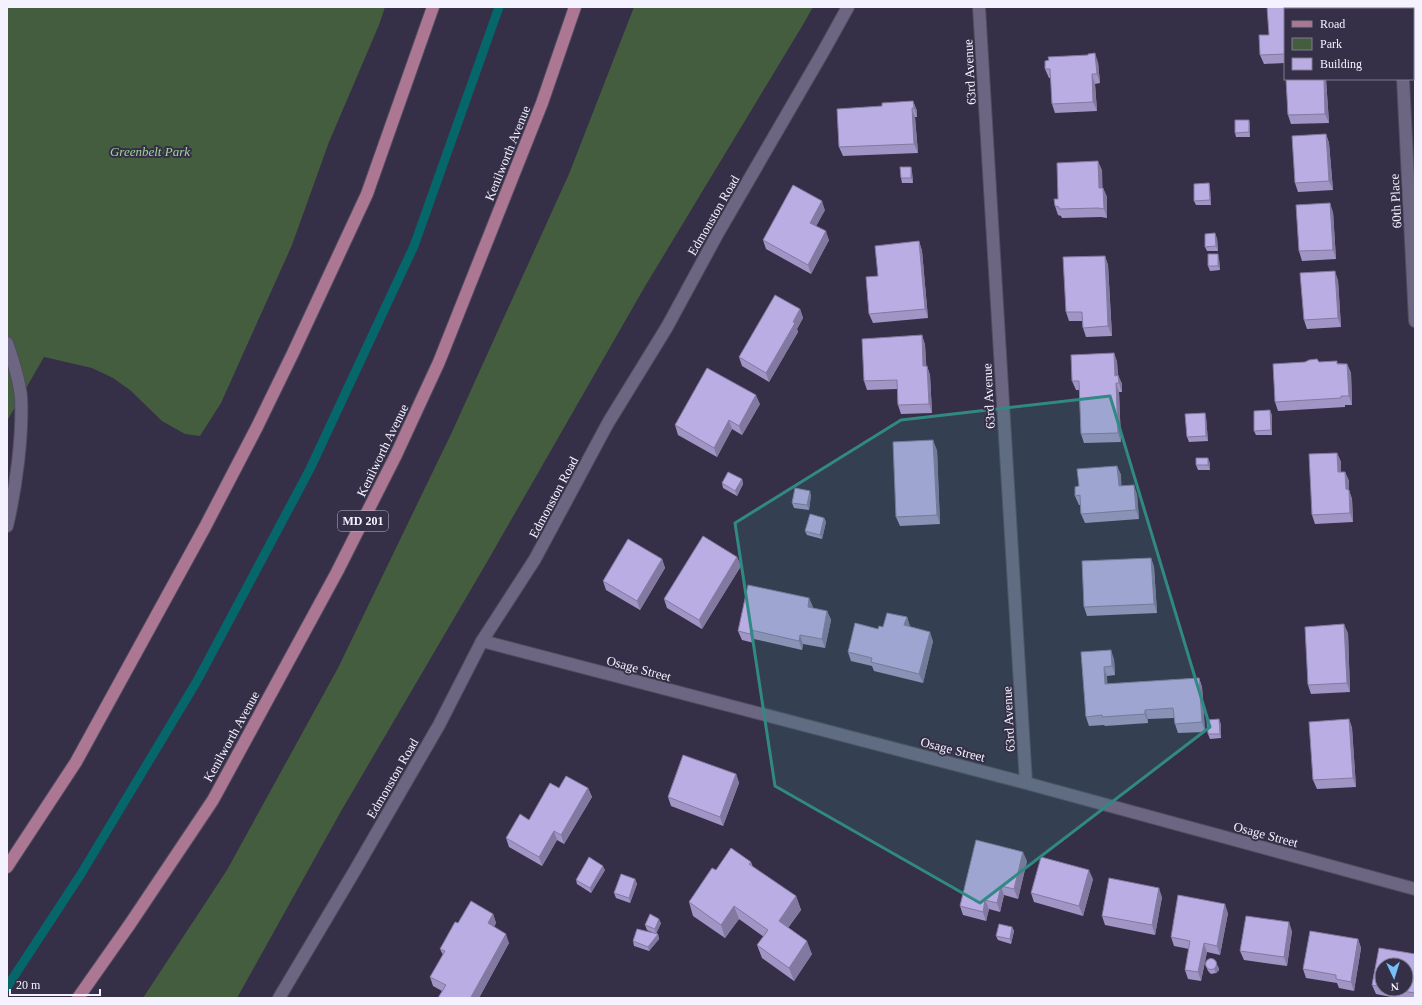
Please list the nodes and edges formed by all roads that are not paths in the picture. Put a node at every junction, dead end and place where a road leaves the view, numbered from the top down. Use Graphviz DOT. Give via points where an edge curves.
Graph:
graph roads {
  1 [pos="433,7"];
  2 [pos="575,7"];
  3 [pos="848,7"];
  4 [pos="979,7"];
  5 [pos="1403,80"];
  6 [pos="1415,321"];
  7 [pos="7,343"];
  8 [pos="7,526"];
  9 [pos="482,641"];
  10 [pos="1026,783"];
  11 [pos="7,867"];
  12 [pos="1415,889"];
  13 [pos="78,998"];
  14 [pos="278,998"];
  1 -- 11 [label="main road" via="367,194 257,427 76,762"];
  2 -- 13 [label="main road, Kenilworth Avenue / MD 201" via="542,103 439,362 396,455 337,572 213,800"];
  3 -- 9 [label="street, Edmonston Road" via="667,327 608,423 535,559"];
  4 -- 10 [label="street, 63rd Avenue"];
  5 -- 6 [label="street, 60th Place"];
  7 -- 8 [label="street" via="18,376 21,397 20,436"];
  9 -- 10 [label="street, Osage Street"];
  9 -- 14 [label="street, Edmonston Road" via="439,725"];
  10 -- 12 [label="street, Osage Street"];
}
